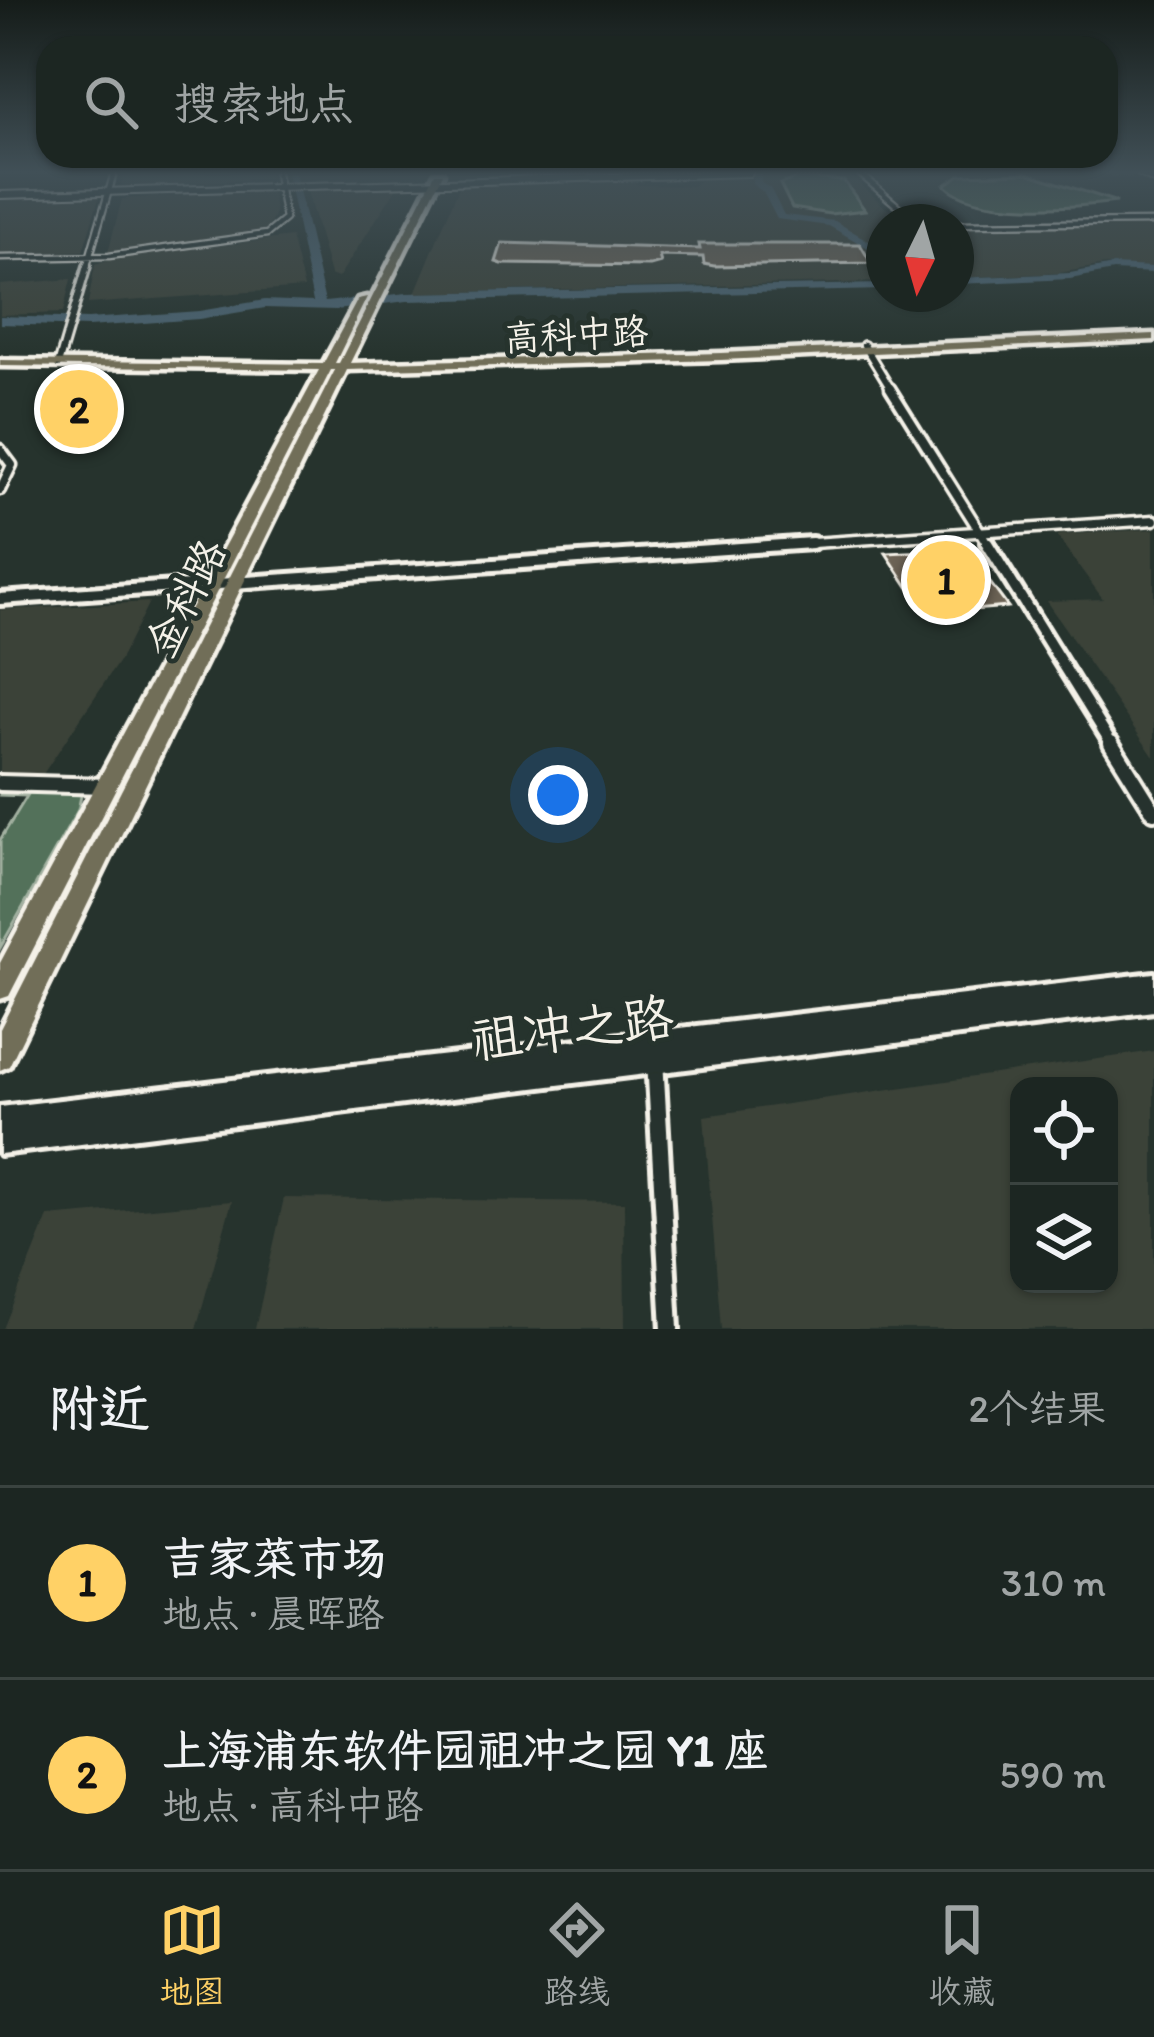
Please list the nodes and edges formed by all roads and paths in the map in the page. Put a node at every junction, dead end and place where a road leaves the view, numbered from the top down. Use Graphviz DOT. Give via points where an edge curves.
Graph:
graph roads {
  1 [pos="97,235"];
  2 [pos="253,235"];
  3 [pos="399,235"];
  4 [pos="406,235"];
  5 [pos="0,258"];
  6 [pos="90,258"];
  7 [pos="366,307"];
  8 [pos="1154,334"];
  9 [pos="866,348"];
  10 [pos="0,360"];
  11 [pos="60,362"];
  12 [pos="335,368"];
  13 [pos="0,449"];
  14 [pos="0,490"];
  15 [pos="1154,520"];
  16 [pos="980,532"];
  17 [pos="225,584"];
  18 [pos="0,599"];
  19 [pos="0,783"];
  20 [pos="107,786"];
  21 [pos="1154,812"];
  22 [pos="1154,983"];
  23 [pos="0,988"];
  24 [pos="1154,1000"];
  25 [pos="655,1053"];
  26 [pos="0,1057"];
  27 [pos="0,1120"];
  28 [pos="0,1141"];
  29 [pos="670,1329"];
  1 -- 6 [label="street"];
  2 -- 6 [label="street"];
  3 -- 7 [label="main road, 金科路"];
  4 -- 7 [label="main road, 金科路"];
  5 -- 6 [label="street"];
  6 -- 11 [label="street"];
  7 -- 12 [label="main road, 金科路"];
  8 -- 9 [label="main road, 高科中路"];
  9 -- 12 [label="main road, 高科中路"];
  9 -- 16 [label="street"];
  10 -- 11 [label="main road, 高科中路"];
  11 -- 12 [label="main road, 高科中路"];
  12 -- 17 [label="main road, 金科路"];
  13 -- 14 [label="street" via="12,465"];
  15 -- 16 [label="street"];
  16 -- 17 [label="street"];
  16 -- 21 [label="street"];
  17 -- 18 [label="street"];
  17 -- 20 [label="main road, 金科路"];
  17 -- 26 [label="main road, 金科路"];
  19 -- 20 [label="street"];
  20 -- 23 [label="main road, 金科路"];
  22 -- 25 [label="main road, 祖冲之路"];
  24 -- 25 [label="main road, 祖冲之路"];
  25 -- 27 [label="main road, 祖冲之路"];
  25 -- 28 [label="main road, 祖冲之路"];
  25 -- 29 [label="street"];
}
